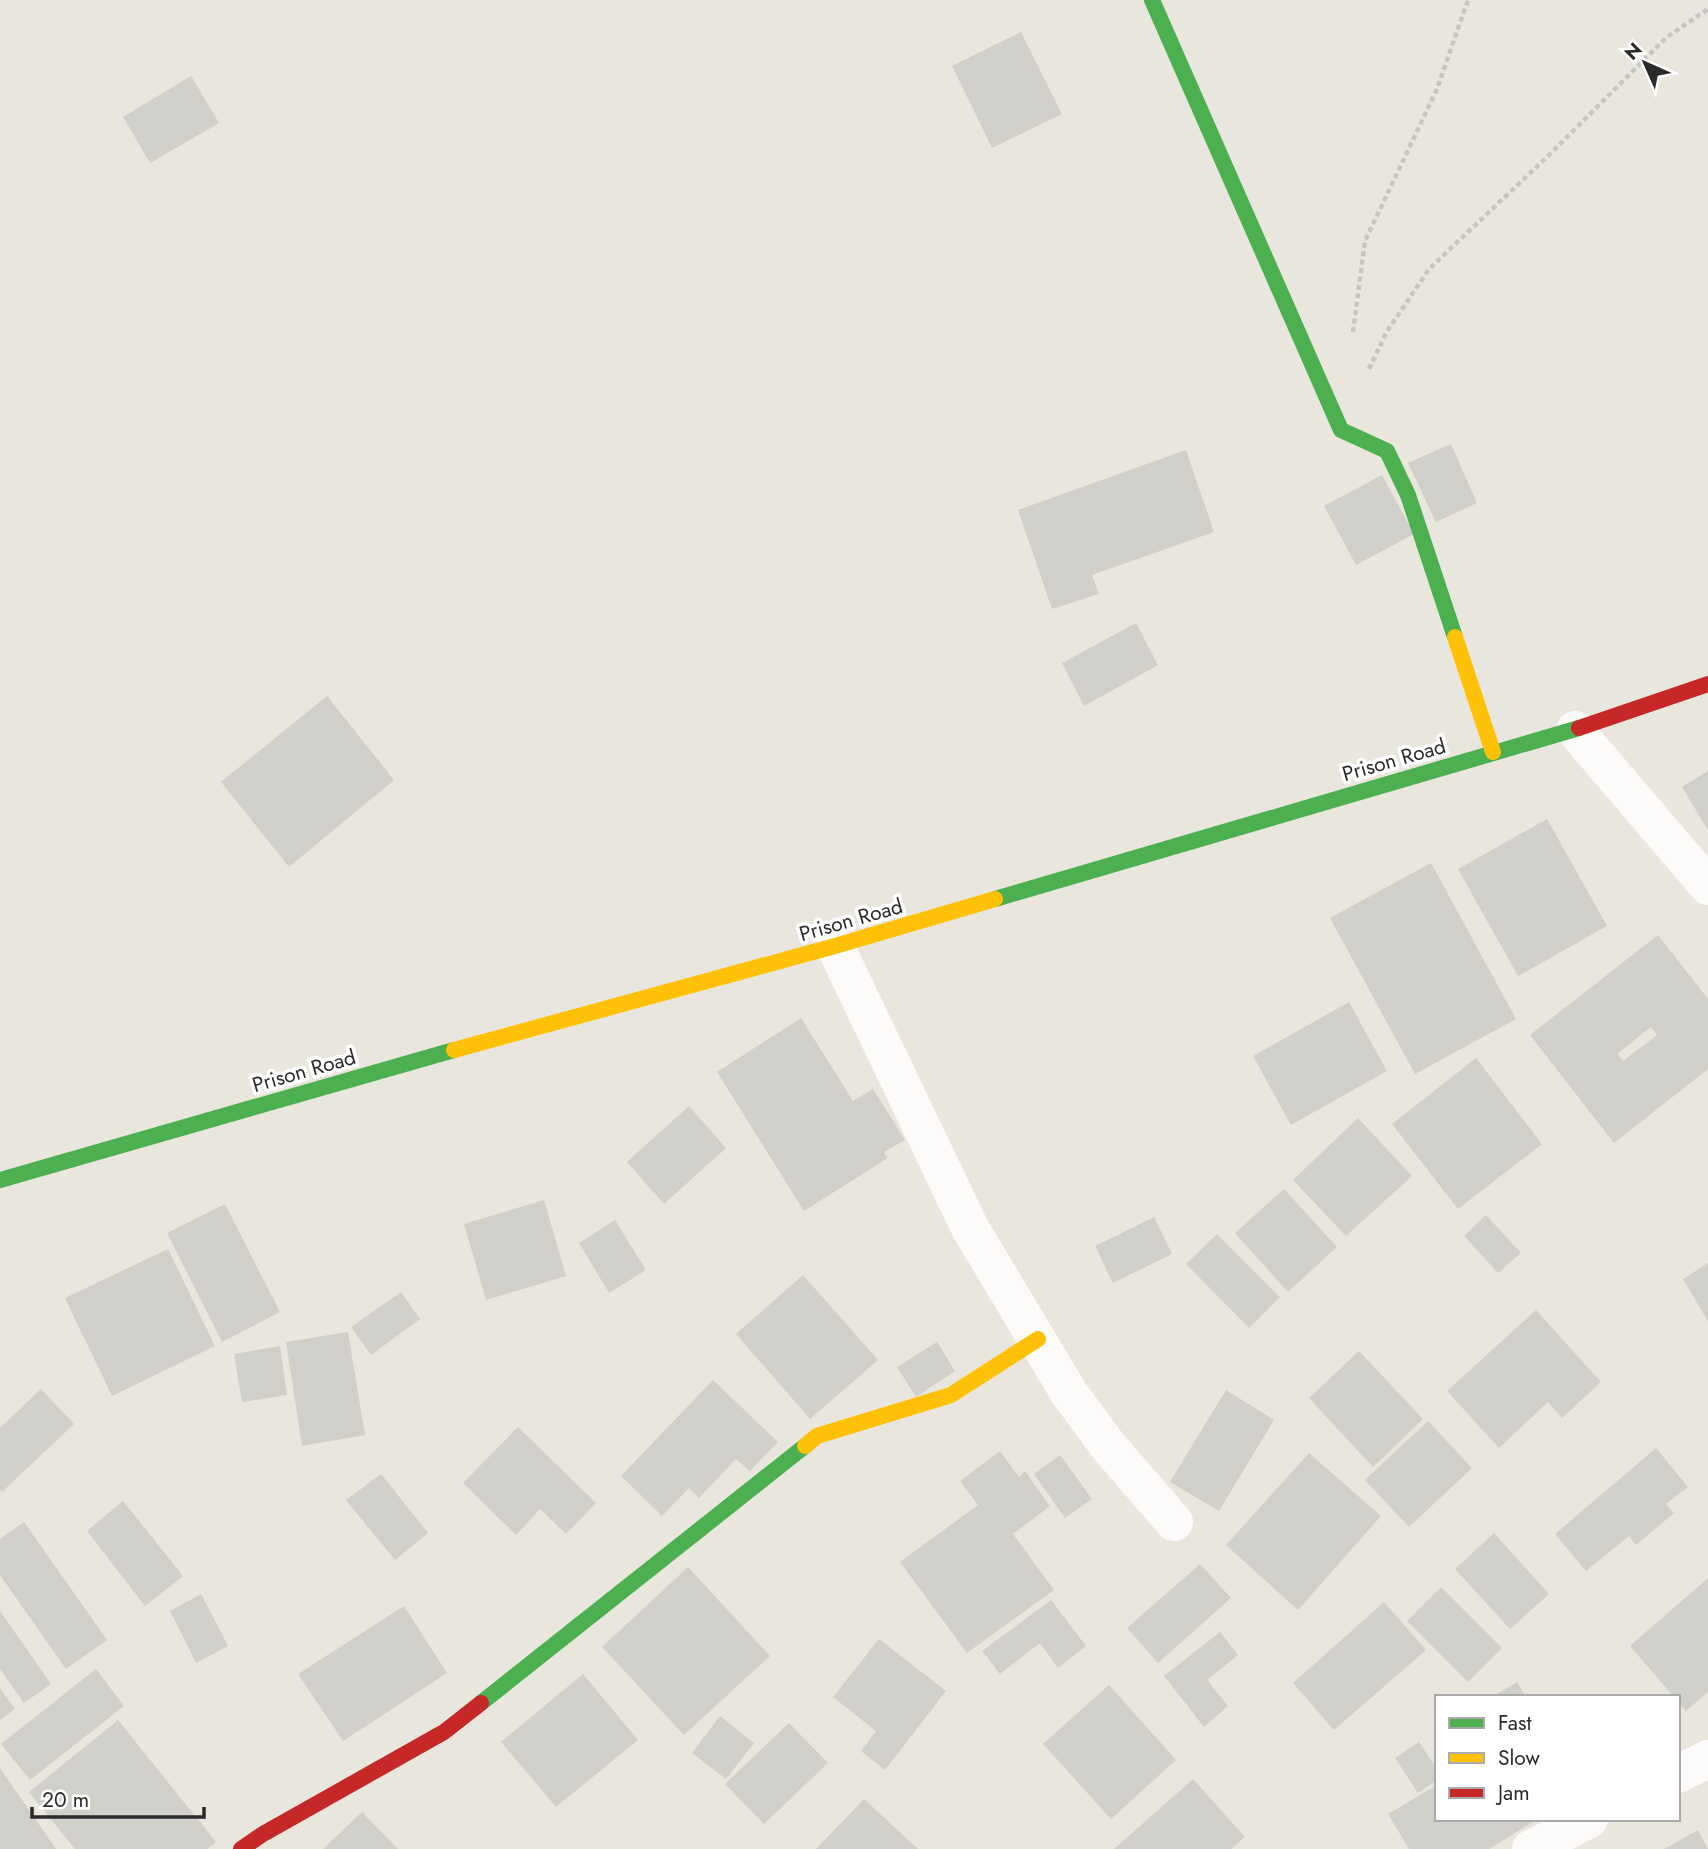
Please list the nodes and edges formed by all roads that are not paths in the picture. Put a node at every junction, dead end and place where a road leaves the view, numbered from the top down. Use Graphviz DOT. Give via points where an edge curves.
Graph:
graph roads {
  1 [pos="1152,0"];
  2 [pos="1708,684"];
  3 [pos="1576,730"];
  4 [pos="1493,752"];
  5 [pos="1708,886"];
  6 [pos="835,946"];
  7 [pos="0,1180"];
  8 [pos="1038,1339"];
  9 [pos="1174,1522"];
  10 [pos="1708,1759"];
  11 [pos="1680,1773"];
  12 [pos="1585,1821"];
  13 [pos="240,1849"];
  14 [pos="1531,1849"];
  1 -- 4 [label="street" via="1341,430 1387,451 1402,484"];
  2 -- 3 [label="street, Prison Road"];
  3 -- 4 [label="street, Prison Road"];
  3 -- 5 [label="street"];
  4 -- 6 [label="street, Prison Road"];
  6 -- 7 [label="street, Prison Road"];
  6 -- 8 [label="street" via="970,1228"];
  8 -- 9 [label="street" via="1069,1394"];
  8 -- 13 [label="street" via="950,1395 817,1436 444,1732"];
  10 -- 11 [label="street"];
  12 -- 14 [label="street"];
}
